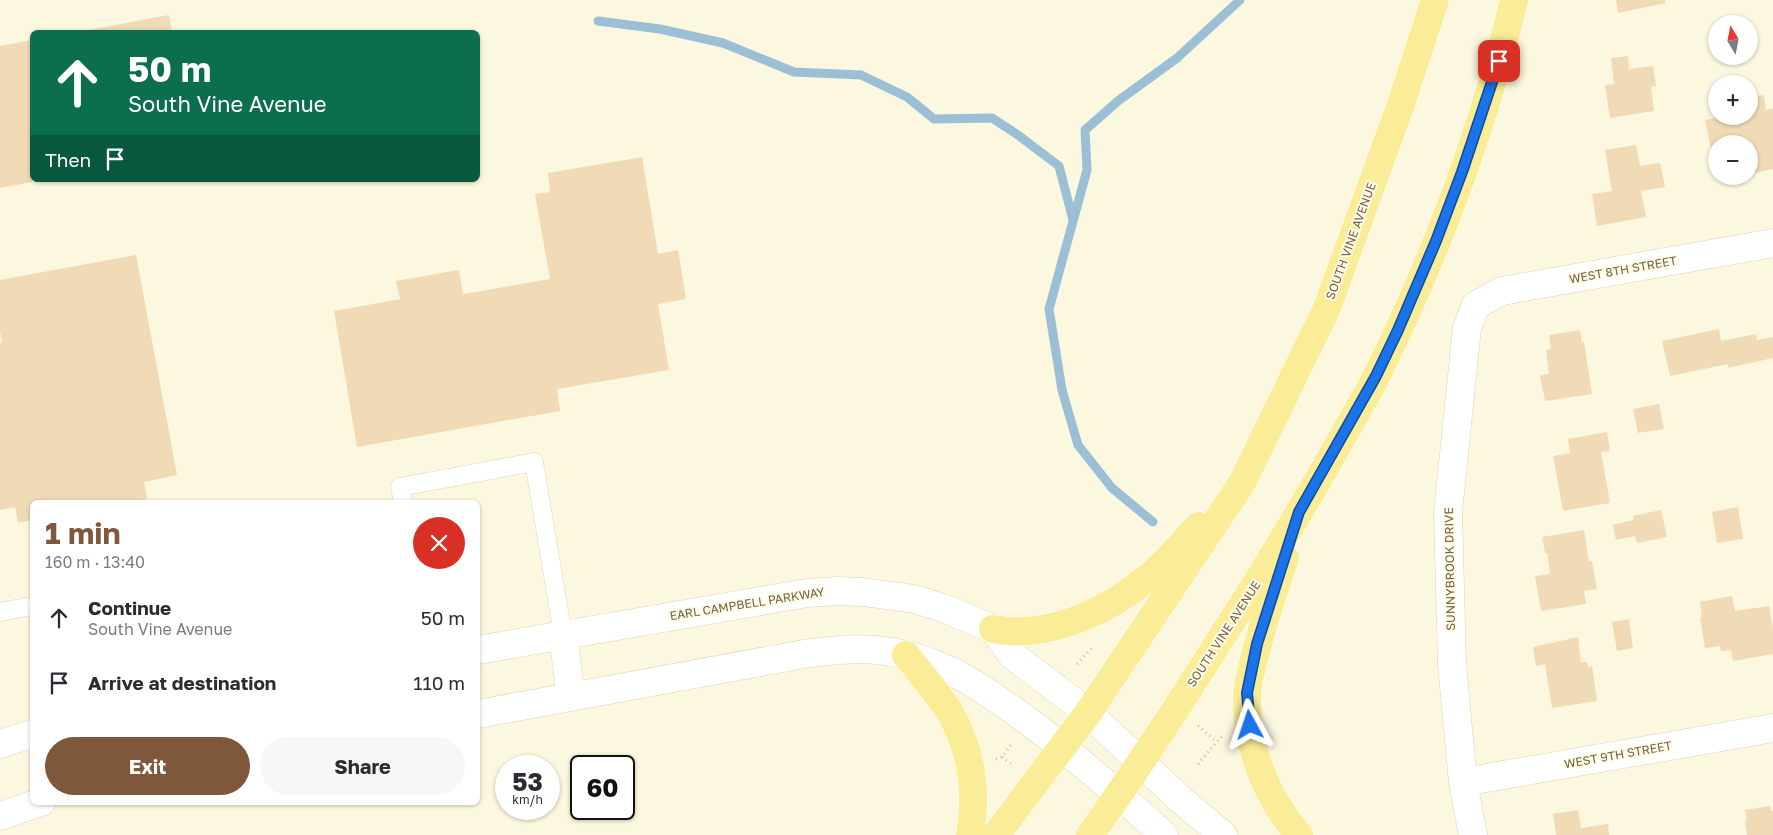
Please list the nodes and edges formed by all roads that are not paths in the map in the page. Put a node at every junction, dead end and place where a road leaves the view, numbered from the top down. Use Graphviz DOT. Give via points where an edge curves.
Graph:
graph roads {
  1 [pos="1435,0"];
  2 [pos="1514,0"];
  3 [pos="1773,243"];
  4 [pos="1476,305"];
  5 [pos="1242,483"];
  6 [pos="403,500"];
  7 [pos="1299,512"];
  8 [pos="30,606"];
  9 [pos="0,612"];
  10 [pos="993,629"];
  11 [pos="563,635"];
  12 [pos="480,650"];
  13 [pos="906,655"];
  14 [pos="570,697"];
  15 [pos="1088,713"];
  16 [pos="480,714"];
  17 [pos="1773,728"];
  18 [pos="30,735"];
  19 [pos="0,744"];
  20 [pos="1062,746"];
  21 [pos="1141,763"];
  22 [pos="1464,782"];
  23 [pos="1119,794"];
  24 [pos="32,805"];
  25 [pos="0,816"];
  26 [pos="970,835"];
  27 [pos="996,835"];
  28 [pos="1090,835"];
  29 [pos="1164,835"];
  30 [pos="1223,835"];
  31 [pos="1299,835"];
  32 [pos="1473,835"];
  1 -- 5 [label="main road, SOUTH VINE AVENUE" via="1327,308"];
  2 -- 7 [label="main road, SOUTH VINE AVENUE" via="1484,109 1436,241 1376,376"];
  3 -- 4 [label="main road, WEST 8TH STREET" via="1502,291"];
  4 -- 22 [label="main road, SUNNYBROOK DRIVE" via="1467,328 1448,512 1452,664"];
  5 -- 10 [label="main road" via="1145,580 1112,603 1057,626 1018,632"];
  5 -- 15 [label="main road, SOUTH VINE AVENUE"];
  6 -- 11 [label="lane" via="400,487 534,462"];
  7 -- 21 [label="main road, SOUTH VINE AVENUE"];
  7 -- 31 [label="main road" via="1257,644 1247,693 1257,764 1271,796"];
  8 -- 9 [label="lane"];
  10 -- 11 [label="main road, EARL CAMPBELL PARKWAY" via="915,599 837,591 807,593"];
  10 -- 15 [label="main road" via="1012,655"];
  11 -- 12 [label="main road, EARL CAMPBELL PARKWAY"];
  11 -- 14 [label="main road"];
  13 -- 14 [label="main road" via="862,649 819,652"];
  13 -- 20 [label="main road" via="931,662 981,686"];
  13 -- 26 [label="main road" via="951,715 965,746 973,788"];
  14 -- 16 [label="main road"];
  15 -- 20 [label="main road, SOUTH VINE AVENUE"];
  15 -- 21 [label="main road"];
  17 -- 22 [label="main road, WEST 9TH STREET"];
  18 -- 19 [label="main road"];
  20 -- 23 [label="main road"];
  20 -- 27 [label="main road, SOUTH VINE AVENUE"];
  21 -- 23 [label="main road, SOUTH VINE AVENUE"];
  21 -- 30 [label="main road"];
  22 -- 32 [label="main road, SUNNYBROOK DRIVE"];
  23 -- 28 [label="main road, SOUTH VINE AVENUE"];
  23 -- 29 [label="main road"];
  24 -- 25 [label="main road"];
}
